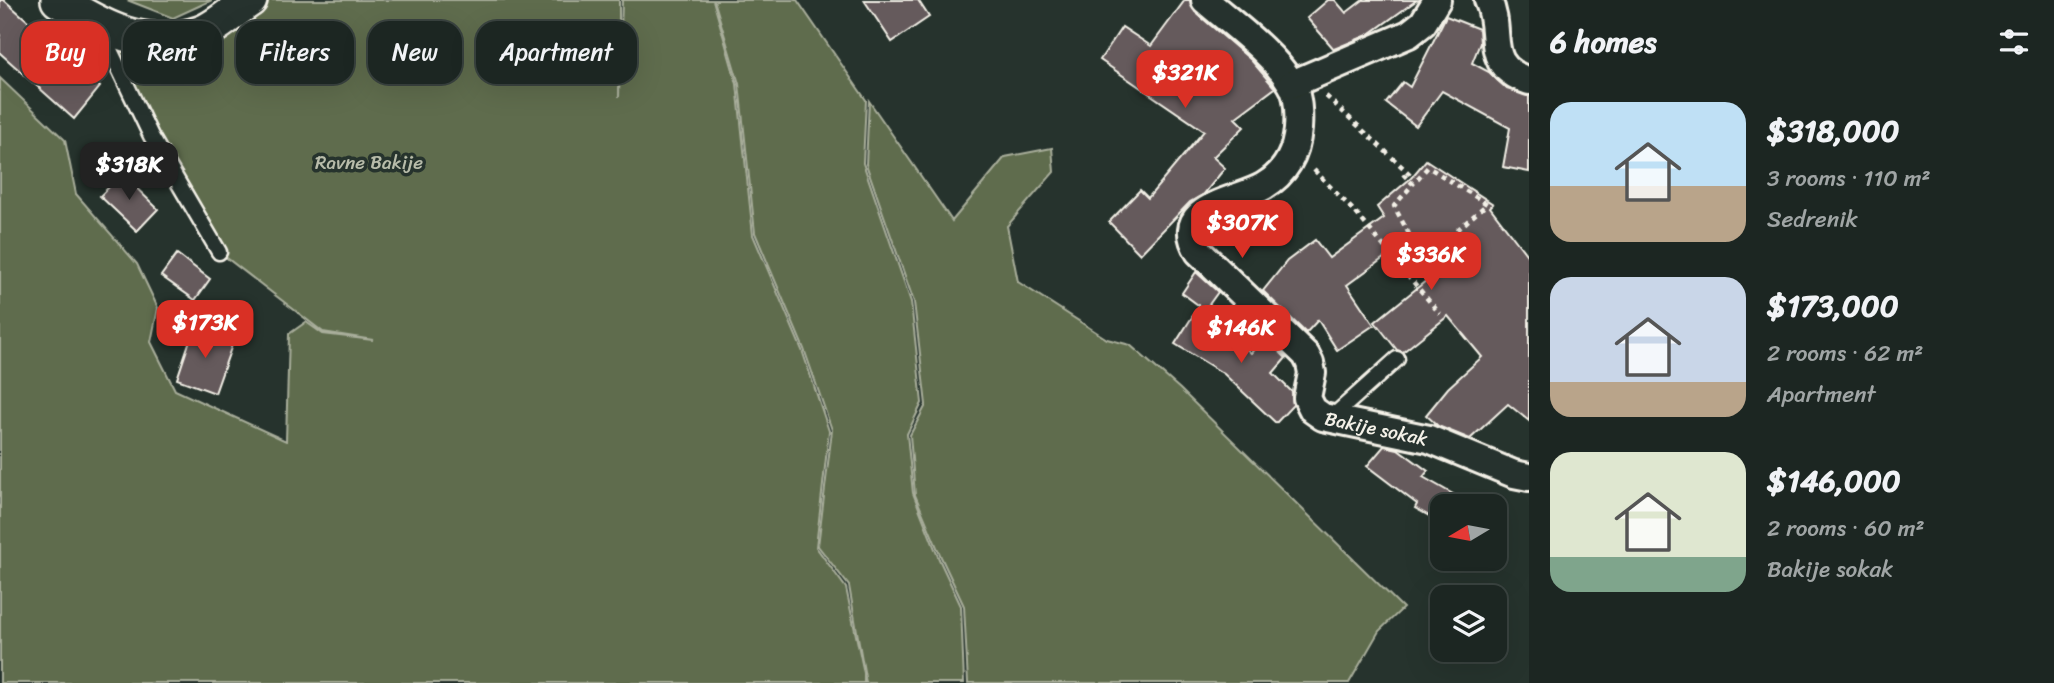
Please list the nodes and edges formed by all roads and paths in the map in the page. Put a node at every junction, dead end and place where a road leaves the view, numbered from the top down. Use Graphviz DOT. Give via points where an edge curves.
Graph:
graph roads {
  1 [pos="58,0"];
  2 [pos="250,0"];
  3 [pos="1205,0"];
  4 [pos="1437,0"];
  5 [pos="1488,0"];
  6 [pos="93,21"];
  7 [pos="109,28"];
  8 [pos="109,47"];
  9 [pos="1529,81"];
  10 [pos="1292,84"];
  11 [pos="1320,91"];
  12 [pos="1294,150"];
  13 [pos="1402,174"];
  14 [pos="1412,176"];
  15 [pos="1413,184"];
  16 [pos="219,252"];
  17 [pos="1440,314"];
  18 [pos="1397,359"];
  19 [pos="1330,419"];
  20 [pos="1529,477"];
  1 -- 6 [label="street"];
  2 -- 7 [label="street" via="202,33 141,39"];
  3 -- 10 [label="street, Bakije sokak" via="1275,62"];
  4 -- 10 [label="street" via="1423,23 1409,34"];
  5 -- 9 [label="street" via="1500,60 1509,73"];
  8 -- 16 [label="lane" via="151,136"];
  10 -- 12 [label="street, Bakije sokak" via="1299,111"];
  11 -- 14 [label="path"];
  12 -- 17 [label="path" via="1356,213"];
  12 -- 19 [label="street, Bakije sokak" via="1283,170 1264,186 1198,215 1192,239 1204,258 1306,355 1312,373 1309,405"];
  13 -- 15 [label="path"];
  15 -- 15 [label="path" via="1394,206 1423,260 1486,204 1428,167"];
  18 -- 19 [label="lane"];
  19 -- 20 [label="street, Bakije sokak" via="1429,439"];
}
